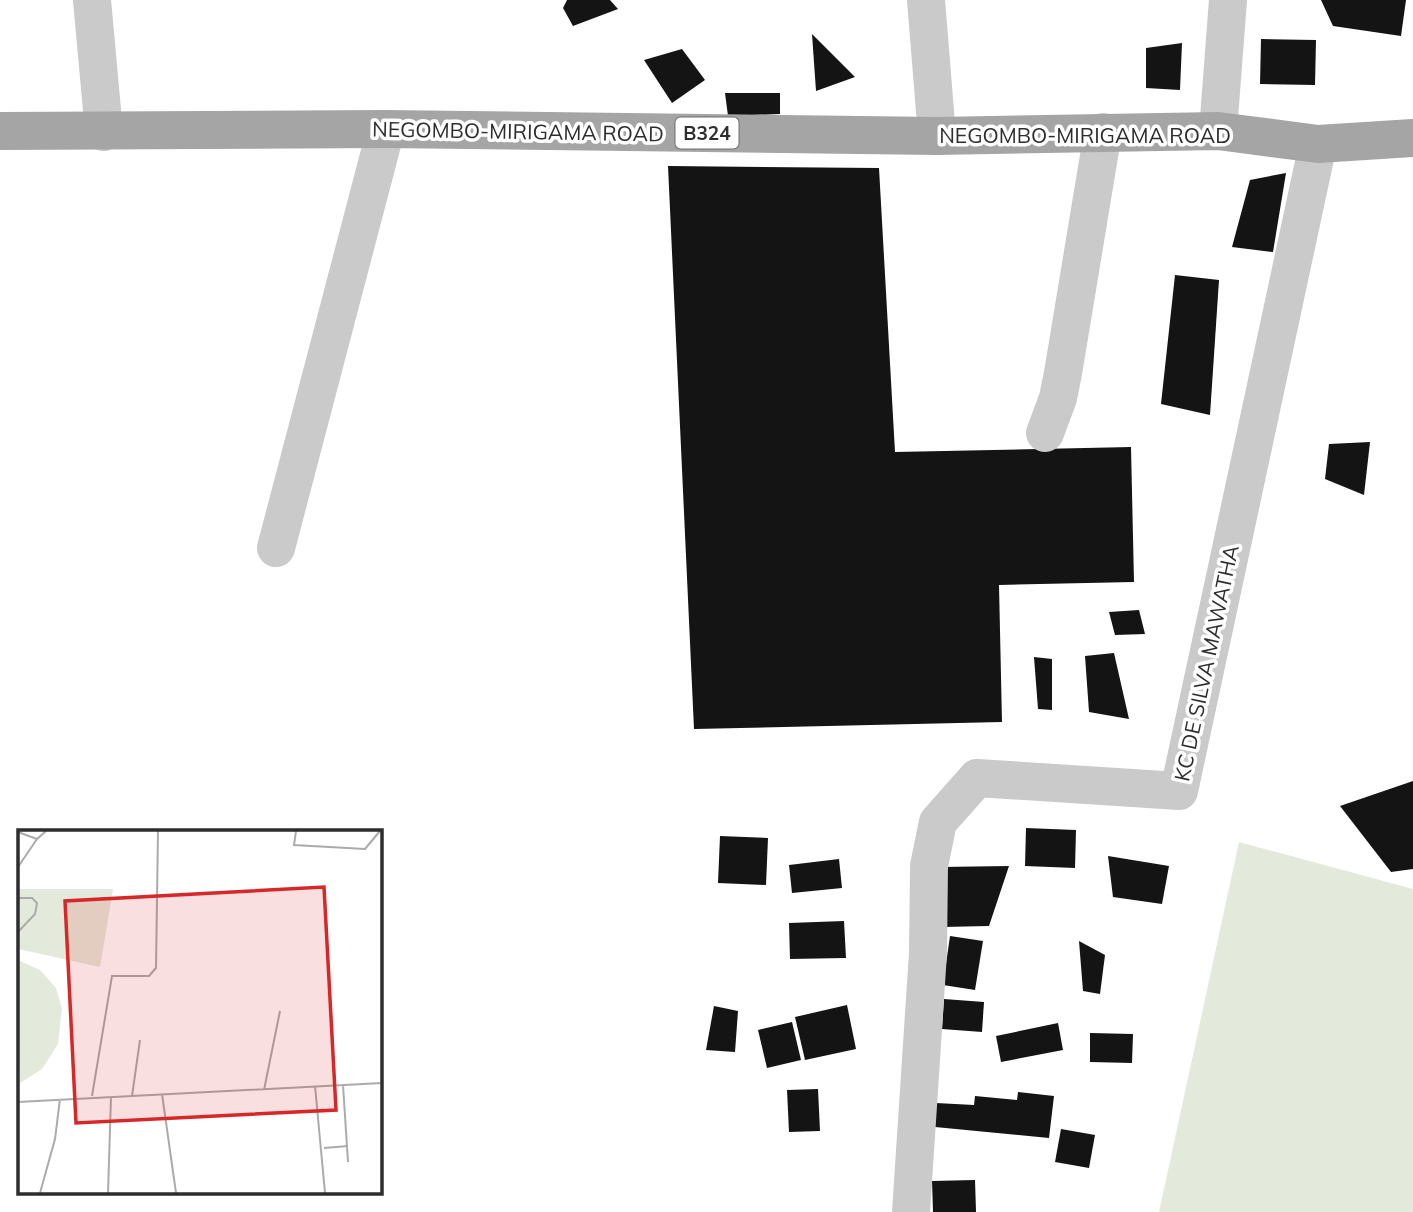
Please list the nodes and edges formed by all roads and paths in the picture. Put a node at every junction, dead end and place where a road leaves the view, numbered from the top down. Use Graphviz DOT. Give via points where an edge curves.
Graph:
graph roads {
  1 [pos="92,0"];
  2 [pos="926,0"];
  3 [pos="1228,0"];
  4 [pos="386,129"];
  5 [pos="0,131"];
  6 [pos="1218,131"];
  7 [pos="104,132"];
  8 [pos="1103,132"];
  9 [pos="937,136"];
  10 [pos="1413,138"];
  11 [pos="1318,144"];
  12 [pos="1045,433"];
  13 [pos="276,548"];
  14 [pos="911,1212"];
  1 -- 7 [label="street"];
  2 -- 9 [label="street"];
  3 -- 6 [label="street"];
  4 -- 7 [label="main road, NEGOMBO-MIRIGAMA ROAD / B324"];
  4 -- 9 [label="main road, NEGOMBO-MIRIGAMA ROAD / B324"];
  4 -- 13 [label="street"];
  5 -- 7 [label="main road, NEGOMBO-MIRIGAMA ROAD / B324"];
  6 -- 8 [label="main road, NEGOMBO-MIRIGAMA ROAD / B324"];
  6 -- 11 [label="main road, NEGOMBO-MIRIGAMA ROAD / B324"];
  8 -- 9 [label="main road, NEGOMBO-MIRIGAMA ROAD / B324"];
  8 -- 12 [label="street" via="1063,373"];
  10 -- 11 [label="main road, NEGOMBO-MIRIGAMA ROAD / B324"];
  11 -- 14 [label="street, KC DE SILVA MAWATHA" via="1179,791 976,778 938,822 929,866 928,953"];
}
